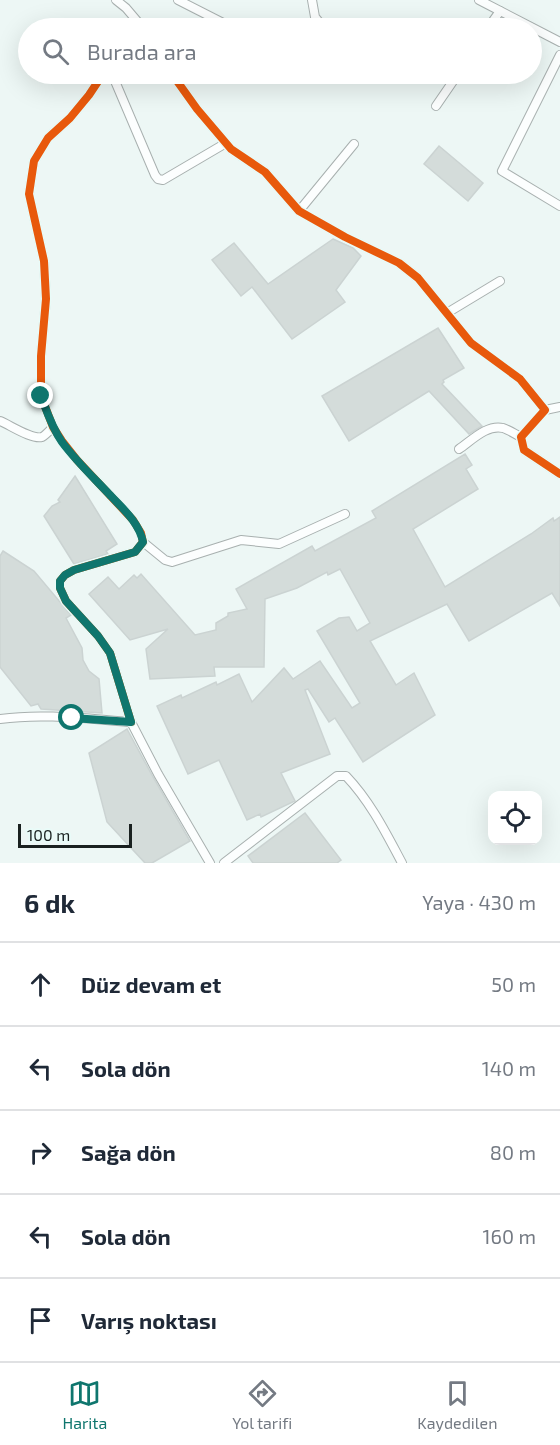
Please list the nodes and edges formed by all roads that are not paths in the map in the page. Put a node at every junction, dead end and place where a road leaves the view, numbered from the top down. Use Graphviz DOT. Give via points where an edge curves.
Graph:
graph roads {
  1 [pos="116,0"];
  2 [pos="178,0"];
  3 [pos="312,0"];
  4 [pos="479,0"];
  5 [pos="500,11"];
  6 [pos="135,18"];
  7 [pos="213,18"];
  8 [pos="316,18"];
  9 [pos="495,18"];
  10 [pos="514,18"];
  11 [pos="542,33"];
  12 [pos="560,42"];
  13 [pos="560,55"];
  14 [pos="96,84"];
  15 [pos="116,84"];
  16 [pos="179,84"];
  17 [pos="451,84"];
  18 [pos="436,106"];
  19 [pos="226,143"];
  20 [pos="354,144"];
  21 [pos="560,206"];
  22 [pos="299,211"];
  23 [pos="500,281"];
  24 [pos="447,314"];
  25 [pos="560,407"];
  26 [pos="545,410"];
  27 [pos="0,421"];
  28 [pos="53,427"];
  29 [pos="521,437"];
  30 [pos="459,450"];
  31 [pos="560,474"];
  32 [pos="345,514"];
  33 [pos="143,542"];
  34 [pos="0,719"];
  35 [pos="131,722"];
  36 [pos="210,863"];
  37 [pos="224,863"];
  38 [pos="402,863"];
  1 -- 6 [label="street"];
  2 -- 7 [label="street"];
  3 -- 8 [label="street"];
  4 -- 5 [label="street"];
  5 -- 9 [label="street"];
  5 -- 10 [label="street"];
  11 -- 12 [label="street"];
  13 -- 21 [label="street" via="502,171"];
  14 -- 28 [label="street" via="70,118 48,138 34,161 29,194 44,261 41,396"];
  15 -- 19 [label="street" via="158,179 163,180"];
  16 -- 19 [label="street"];
  17 -- 18 [label="street"];
  19 -- 22 [label="street" via="265,172"];
  20 -- 22 [label="street"];
  22 -- 24 [label="street" via="399,263 418,278"];
  23 -- 24 [label="street"];
  24 -- 26 [label="street" via="471,343 520,379"];
  25 -- 26 [label="street"];
  26 -- 29 [label="street"];
  27 -- 28 [label="street" via="37,438 44,437"];
  28 -- 33 [label="street" via="77,460 133,520"];
  29 -- 30 [label="street" via="504,428 491,428"];
  29 -- 31 [label="street" via="524,450"];
  32 -- 33 [label="street" via="279,544 241,540 172,562"];
  33 -- 35 [label="street" via="135,552 74,570 60,581 66,601 110,653"];
  34 -- 35 [label="street"];
  35 -- 36 [label="street"];
  37 -- 38 [label="street" via="337,776 346,776 380,821"];
}
